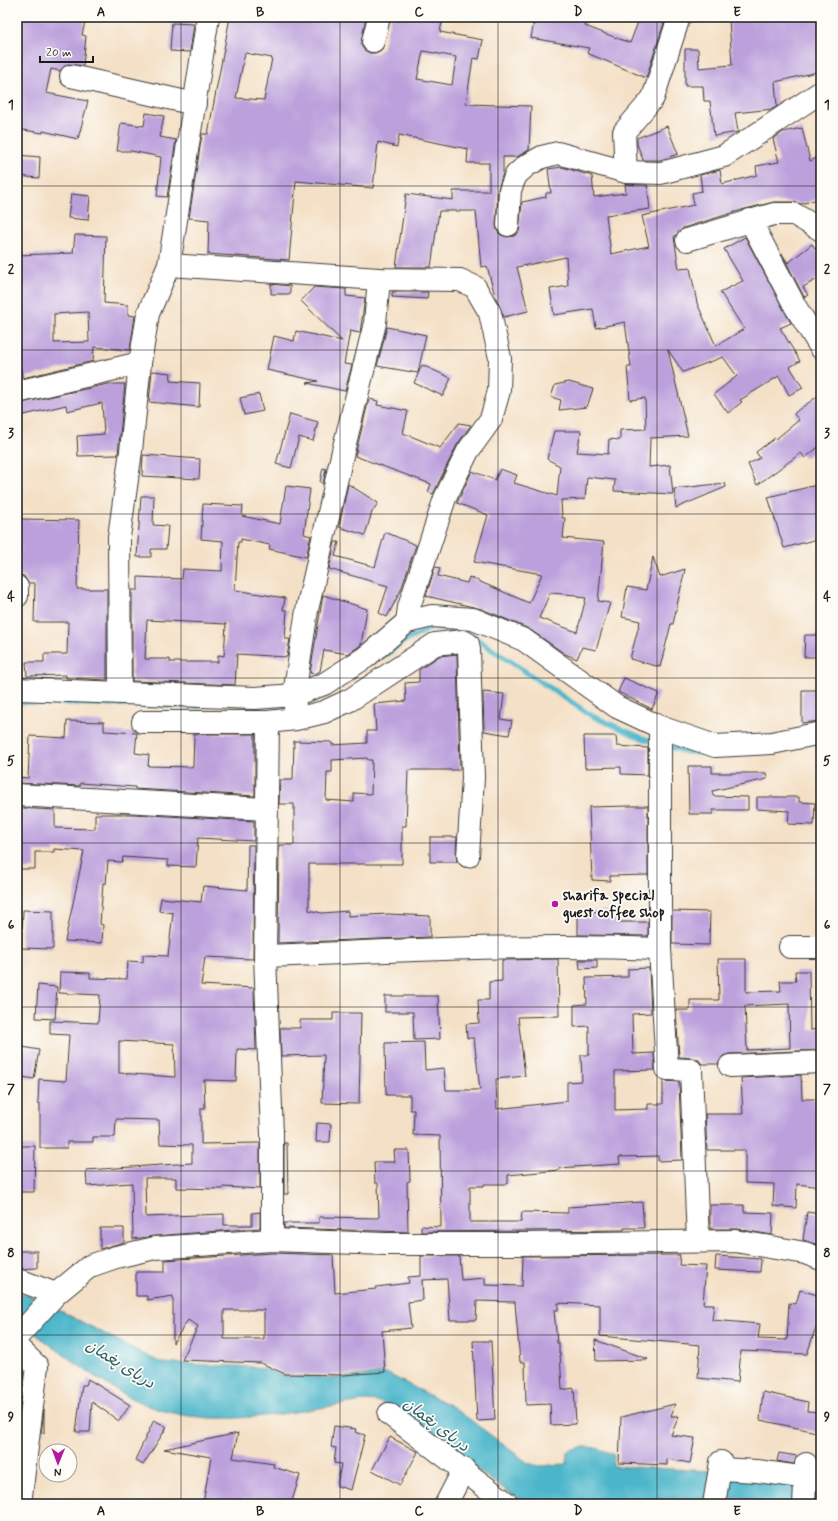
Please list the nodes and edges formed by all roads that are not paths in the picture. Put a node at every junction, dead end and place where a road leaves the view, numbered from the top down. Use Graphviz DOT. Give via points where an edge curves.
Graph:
graph roads {
  1 [pos="208,17"];
  2 [pos="379,17"];
  3 [pos="679,17"];
  4 [pos="373,41"];
  5 [pos="71,76"];
  6 [pos="821,92"];
  7 [pos="195,104"];
  8 [pos="626,172"];
  9 [pos="750,220"];
  10 [pos="508,225"];
  11 [pos="821,230"];
  12 [pos="687,240"];
  13 [pos="169,265"];
  14 [pos="379,279"];
  15 [pos="821,348"];
  16 [pos="140,363"];
  17 [pos="17,392"];
  18 [pos="17,587"];
  19 [pos="17,596"];
  20 [pos="407,622"];
  21 [pos="17,690"];
  22 [pos="120,693"];
  23 [pos="294,694"];
  24 [pos="296,719"];
  25 [pos="143,722"];
  26 [pos="268,722"];
  27 [pos="660,727"];
  28 [pos="821,733"];
  29 [pos="17,795"];
  30 [pos="266,808"];
  31 [pos="468,856"];
  32 [pos="790,947"];
  33 [pos="821,947"];
  34 [pos="660,949"];
  35 [pos="265,956"];
  36 [pos="821,1062"];
  37 [pos="730,1066"];
  38 [pos="272,1240"];
  39 [pos="698,1241"];
  40 [pos="821,1259"];
  41 [pos="17,1281"];
  42 [pos="53,1296"];
  43 [pos="19,1338"];
  44 [pos="389,1414"];
  45 [pos="464,1469"];
  46 [pos="811,1474"];
  47 [pos="20,1504"];
  48 [pos="446,1504"];
  49 [pos="508,1504"];
  50 [pos="714,1504"];
  51 [pos="804,1504"];
  1 -- 7 [label="street"];
  2 -- 4 [label="street"];
  3 -- 8 [label="street" via="653,98 624,132"];
  5 -- 7 [label="street"];
  6 -- 8 [label="street" via="724,156 661,173"];
  7 -- 13 [label="street"];
  8 -- 10 [label="street" via="558,153 542,156 516,175 510,190"];
  9 -- 11 [label="street" via="774,214 794,214"];
  9 -- 12 [label="street"];
  9 -- 15 [label="street" via="795,306"];
  13 -- 14 [label="street"];
  13 -- 16 [label="street" via="148,314"];
  14 -- 20 [label="street" via="460,280 476,287 490,313 500,358 499,391 491,419 468,452 445,498 409,606"];
  14 -- 23 [label="street" via="375,323 307,610"];
  16 -- 17 [label="street"];
  16 -- 22 [label="street" via="119,537"];
  18 -- 19 [label="street"];
  20 -- 23 [label="street" via="354,665 324,684"];
  20 -- 27 [label="street" via="432,616 473,619 524,640 617,707"];
  21 -- 22 [label="street"];
  22 -- 23 [label="street" via="255,698"];
  23 -- 24 [label="street"];
  24 -- 26 [label="street"];
  24 -- 31 [label="street" via="324,712 350,700 435,644 463,641 468,644 474,778"];
  25 -- 26 [label="street"];
  26 -- 30 [label="street"];
  27 -- 28 [label="street" via="715,746 772,743"];
  27 -- 34 [label="street"];
  29 -- 30 [label="street"];
  30 -- 35 [label="street"];
  32 -- 33 [label="street"];
  34 -- 35 [label="street" via="599,946"];
  34 -- 39 [label="street" via="667,1069 691,1070"];
  35 -- 38 [label="street" via="272,1134"];
  36 -- 37 [label="street"];
  38 -- 39 [label="street" via="386,1244"];
  38 -- 42 [label="street" via="155,1248 116,1257 90,1266"];
  39 -- 40 [label="street" via="735,1241 805,1253"];
  41 -- 42 [label="street"];
  42 -- 43 [label="street"];
  43 -- 47 [label="street" via="37,1366"];
  44 -- 45 [label="street"];
  45 -- 48 [label="street"];
  45 -- 49 [label="street"];
  46 -- 50 [label="street" via="721,1466"];
  46 -- 51 [label="street"];
}
